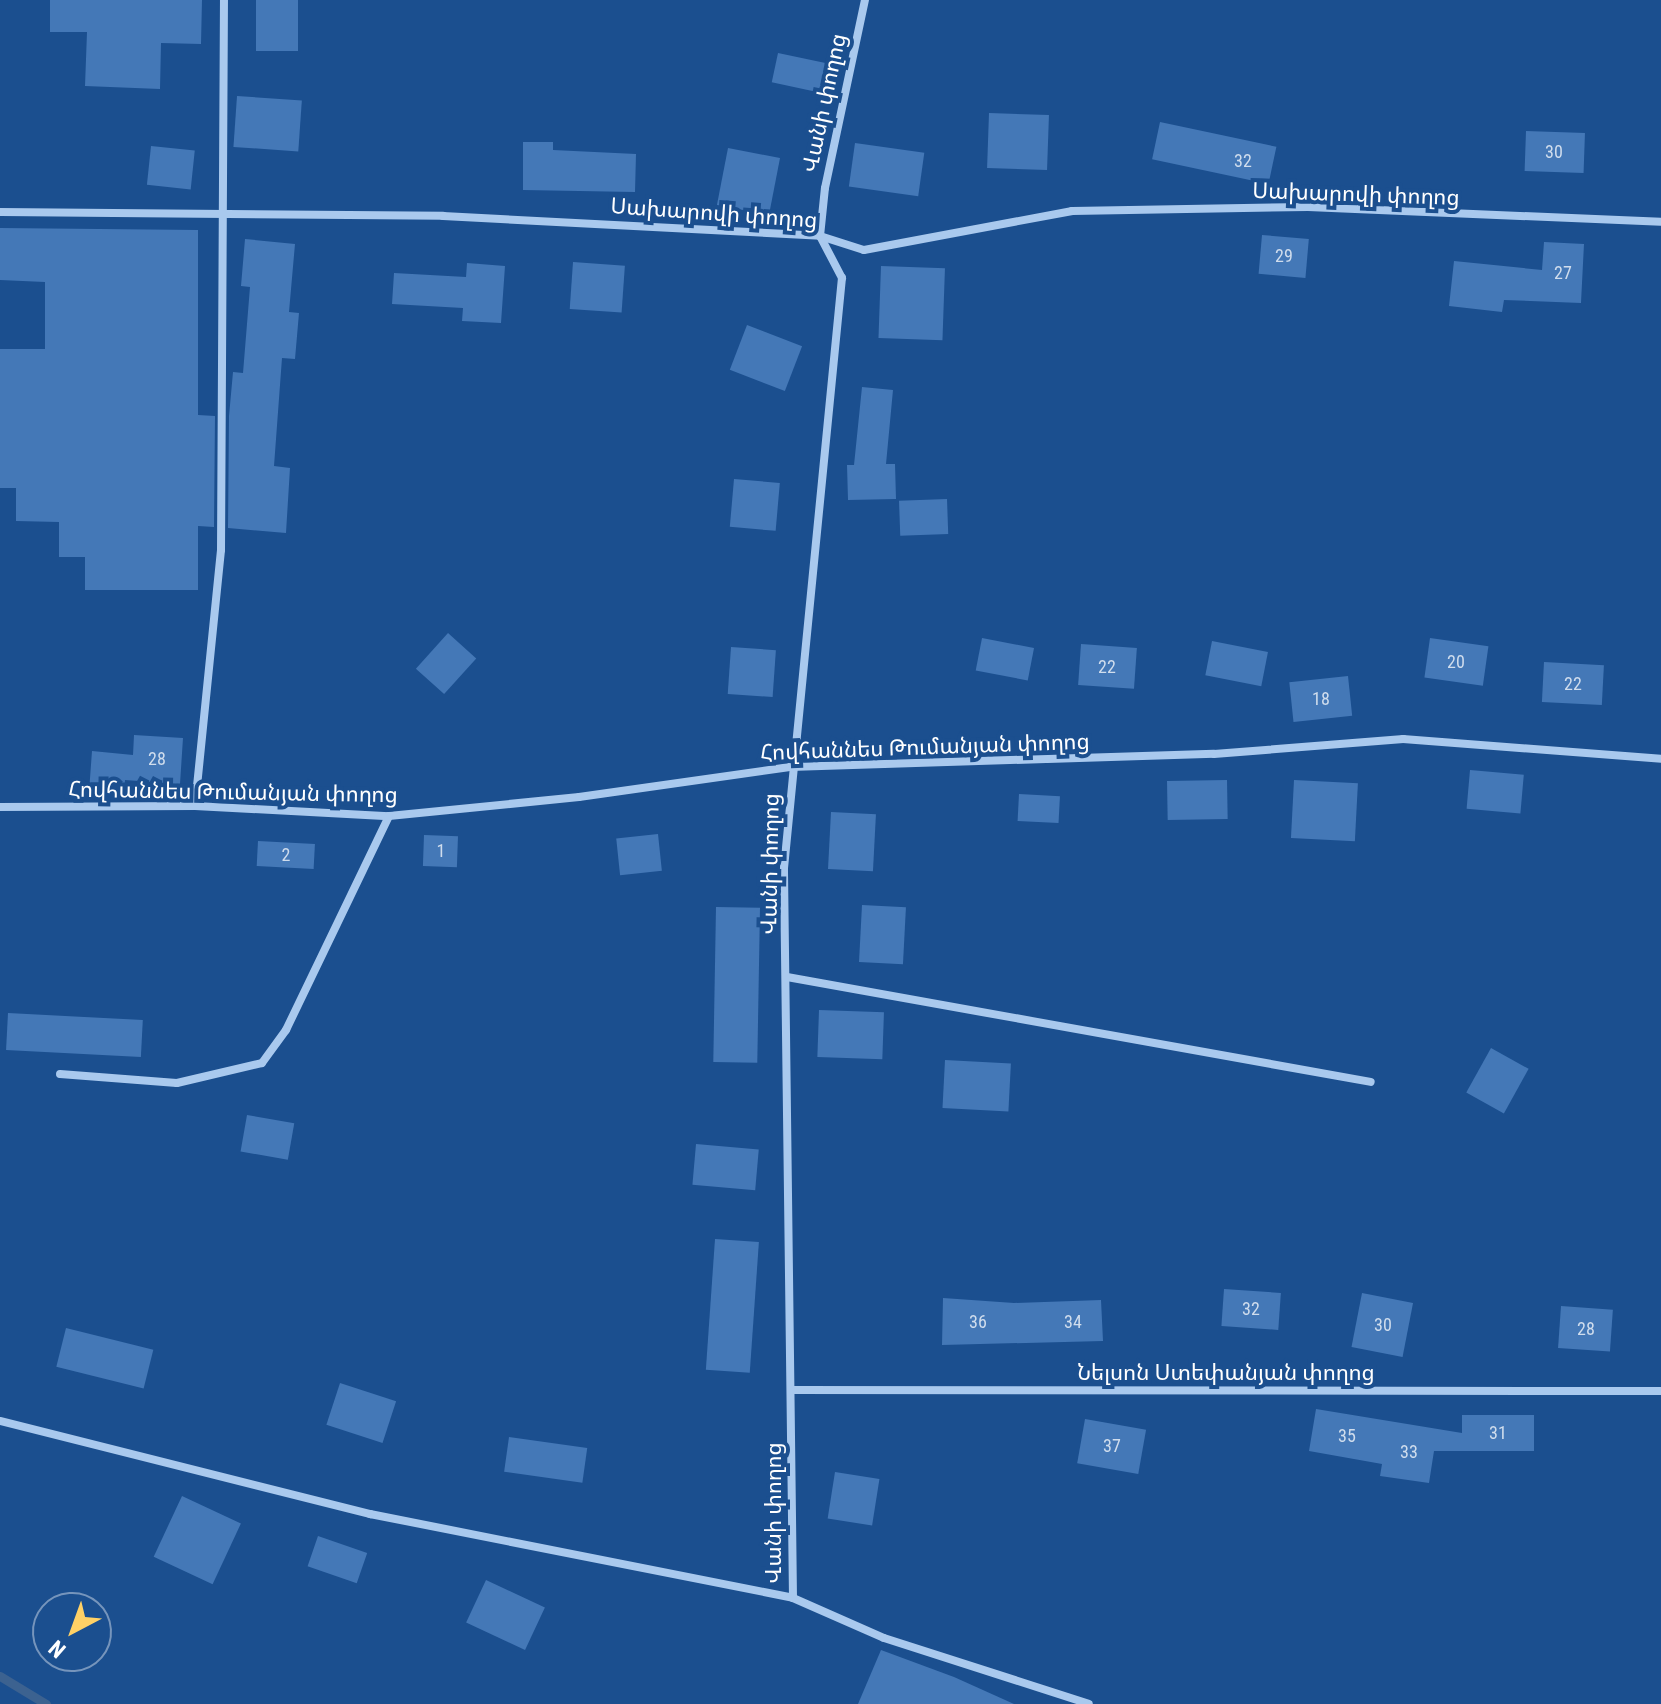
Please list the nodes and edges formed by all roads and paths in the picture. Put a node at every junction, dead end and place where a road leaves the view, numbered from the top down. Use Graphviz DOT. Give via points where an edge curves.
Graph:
graph roads {
  1 [pos="224,0"];
  2 [pos="865,0"];
  3 [pos="220,211"];
  4 [pos="0,212"];
  5 [pos="1661,222"];
  6 [pos="820,236"];
  7 [pos="1661,759"];
  8 [pos="790,767"];
  9 [pos="195,806"];
  10 [pos="0,807"];
  11 [pos="389,816"];
  12 [pos="787,977"];
  13 [pos="60,1074"];
  14 [pos="1371,1082"];
  15 [pos="791,1390"];
  16 [pos="1661,1391"];
  17 [pos="0,1421"];
  18 [pos="793,1598"];
  19 [pos="1089,1704"];
  1 -- 3 [label="street"];
  2 -- 6 [label="street, Վանի փողոց" via="825,188"];
  3 -- 4 [label="street, Սախարովի փողոց"];
  3 -- 6 [label="street, Սախարովի փողոց" via="443,216"];
  3 -- 9 [label="street" via="221,550"];
  5 -- 6 [label="street, Սախարովի փողոց" via="1292,207 1072,211 864,250"];
  6 -- 8 [label="street, Վանի փողոց" via="842,278"];
  7 -- 8 [label="street, Հովհաննես Թումանյան փողոց" via="1403,739 1214,754"];
  8 -- 11 [label="street, Հովհաննես Թումանյան փողոց" via="579,797"];
  8 -- 12 [label="street, Վանի փողոց" via="784,868"];
  9 -- 10 [label="street, Հովհաննես Թումանյան փողոց"];
  9 -- 11 [label="street, Հովհաննես Թումանյան փողոց"];
  11 -- 13 [label="street" via="286,1030 262,1063 177,1083"];
  12 -- 14 [label="street"];
  12 -- 15 [label="street, Վանի փողոց"];
  15 -- 16 [label="street, Նելսոն Ստեփանյան փողոց"];
  15 -- 18 [label="street, Վանի փողոց"];
  17 -- 18 [label="street" via="370,1514"];
  18 -- 19 [label="street" via="884,1638"];
}
